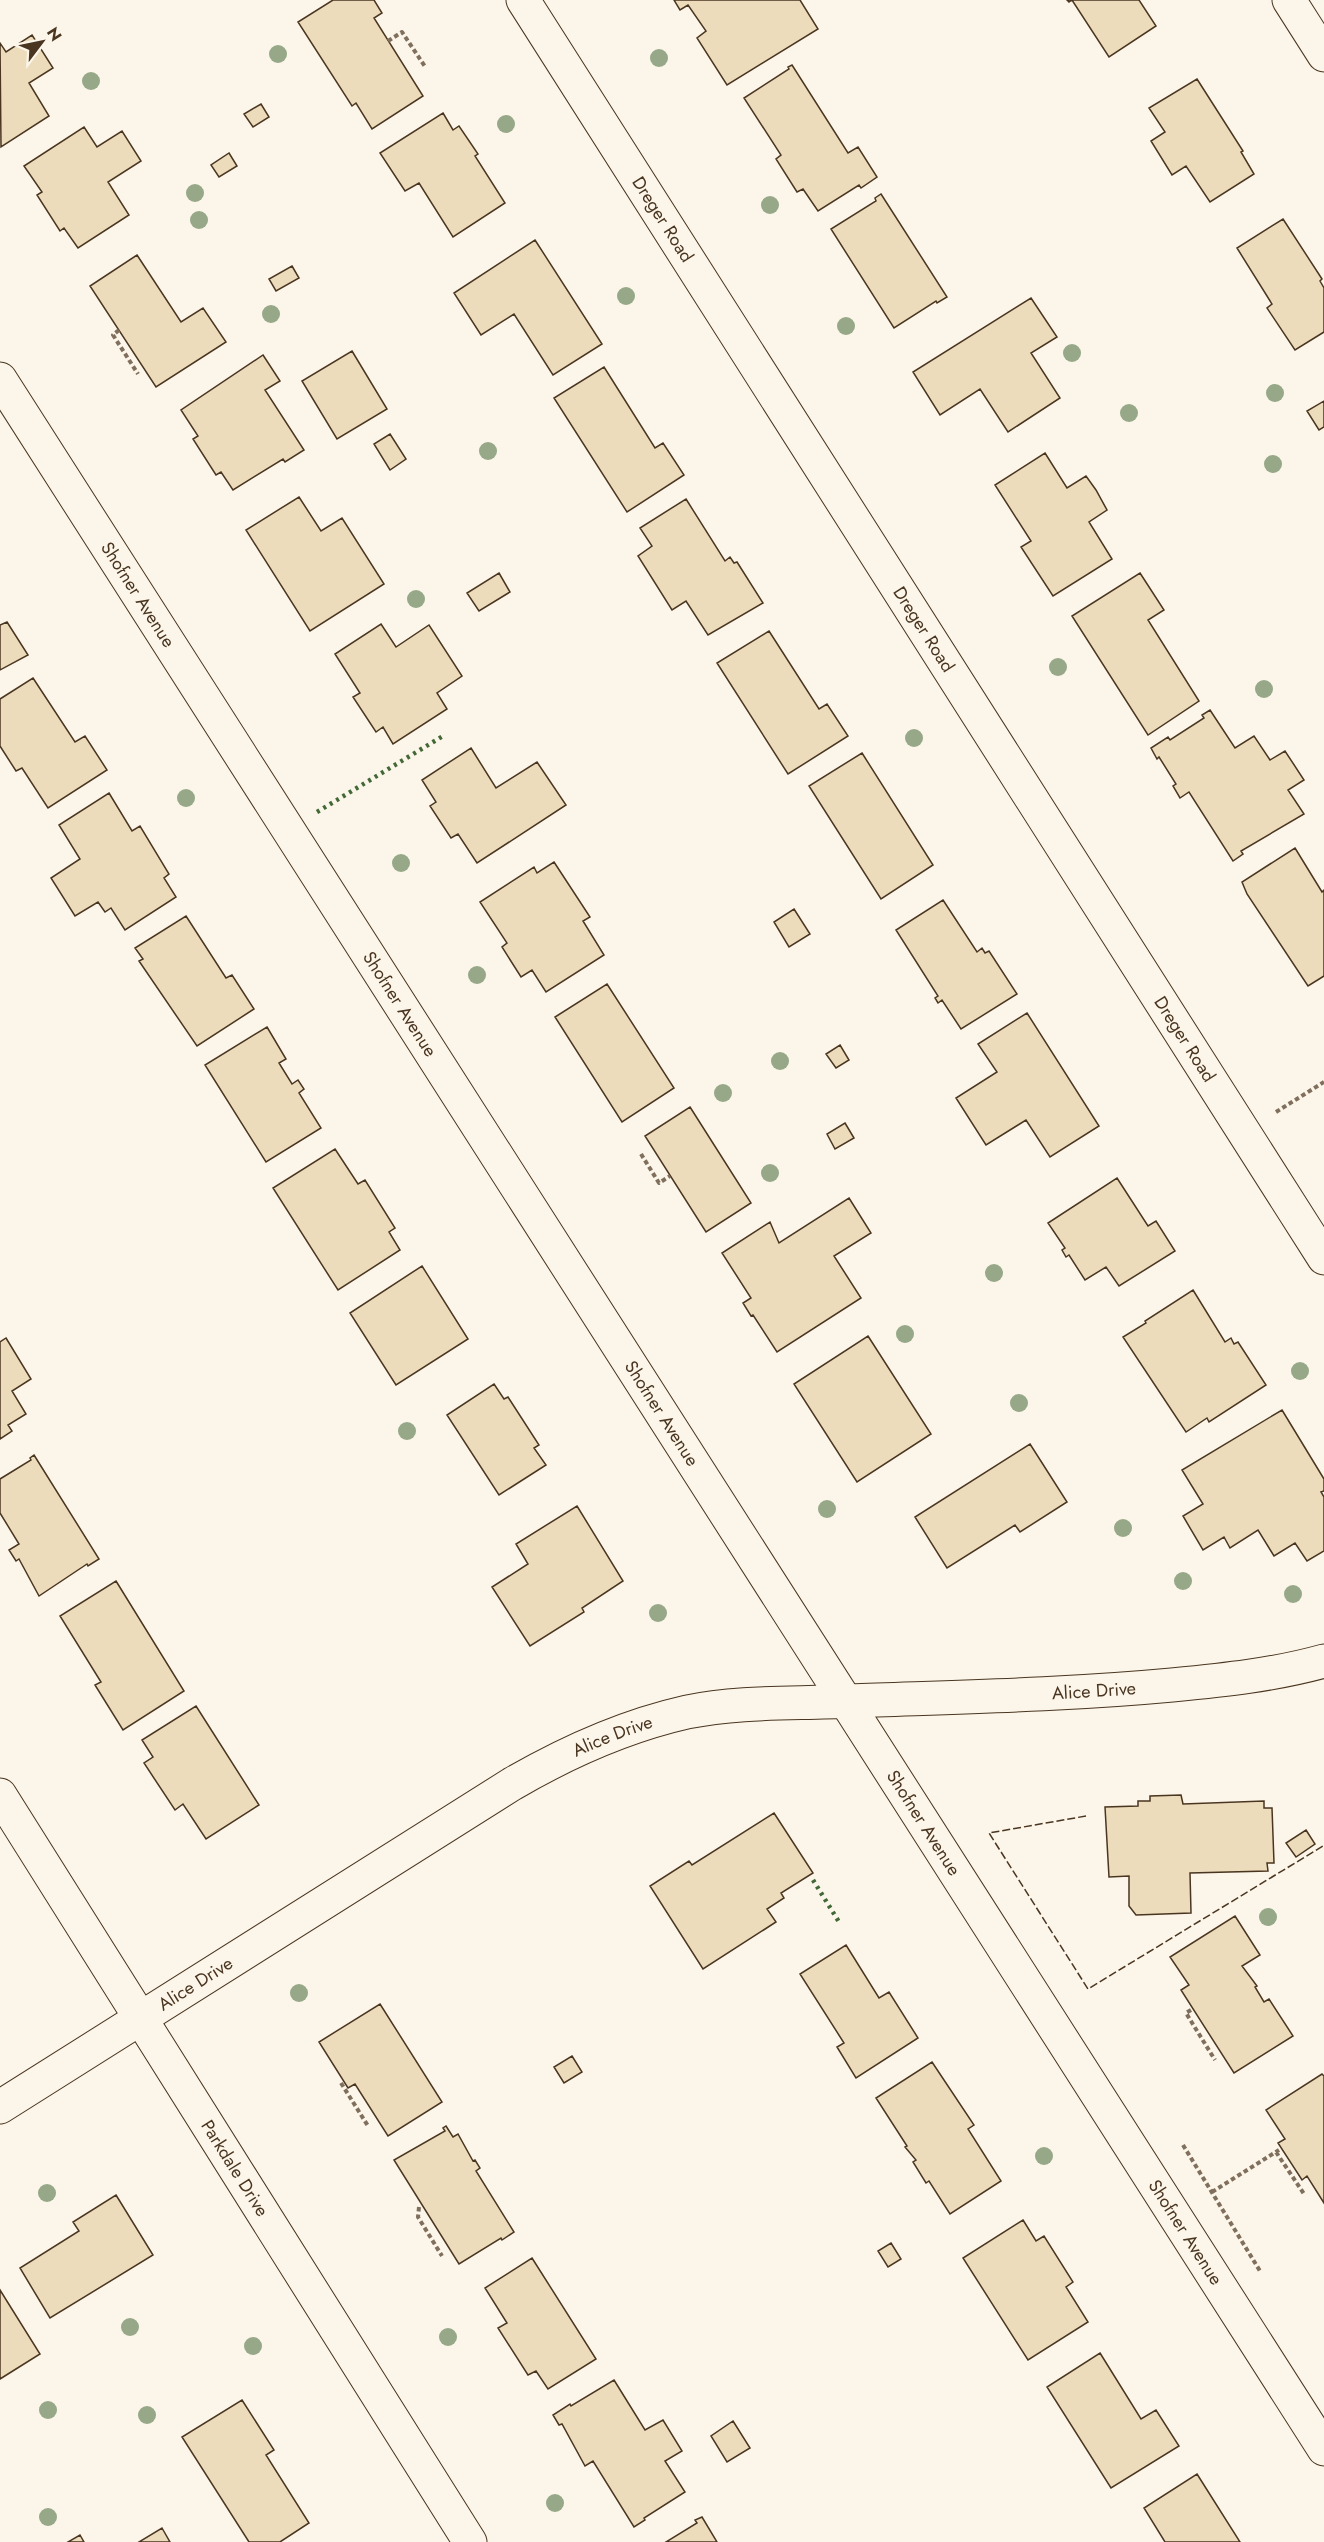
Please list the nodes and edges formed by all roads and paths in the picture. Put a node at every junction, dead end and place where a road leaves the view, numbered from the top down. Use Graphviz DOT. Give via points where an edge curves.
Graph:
graph roads {
  1 [pos="524,0"];
  2 [pos="1289,0"];
  3 [pos="388,41"];
  4 [pos="1324,55"];
  5 [pos="426,68"];
  6 [pos="119,330"];
  7 [pos="138,374"];
  8 [pos="0,379"];
  9 [pos="1324,1082"];
  10 [pos="1275,1114"];
  11 [pos="641,1154"];
  12 [pos="670,1176"];
  13 [pos="1324,1257"];
  14 [pos="1324,1662"];
  15 [pos="845,1701"];
  16 [pos="0,1795"];
  17 [pos="1191,2010"];
  18 [pos="141,2019"];
  19 [pos="1215,2060"];
  20 [pos="341,2083"];
  21 [pos="0,2107"];
  22 [pos="368,2126"];
  23 [pos="1183,2145"];
  24 [pos="1212,2193"];
  25 [pos="1304,2194"];
  26 [pos="419,2207"];
  27 [pos="442,2256"];
  28 [pos="1260,2271"];
  29 [pos="1324,2449"];
  30 [pos="470,2542"];
  1 -- 13 [label="street, Dreger Road"];
  2 -- 4 [label="street"];
  3 -- 5 [label="path" via="402,32"];
  6 -- 7 [label="path" via="113,335"];
  8 -- 15 [label="street, Shofner Avenue"];
  9 -- 10 [label="path"];
  11 -- 12 [label="path" via="659,1183"];
  14 -- 15 [label="street, Alice Drive" via="1257,1675 1119,1690"];
  15 -- 18 [label="street, Alice Drive" via="753,1704 689,1712 601,1739 554,1760"];
  15 -- 29 [label="street, Shofner Avenue"];
  16 -- 18 [label="street, Parkdale Drive"];
  17 -- 19 [label="path" via="1186,2013"];
  18 -- 21 [label="street, Alice Drive"];
  18 -- 30 [label="street, Parkdale Drive"];
  20 -- 22 [label="path"];
  23 -- 24 [label="path"];
  24 -- 25 [label="path" via="1278,2151"];
  24 -- 28 [label="path"];
  26 -- 27 [label="path" via="418,2217"];
}
